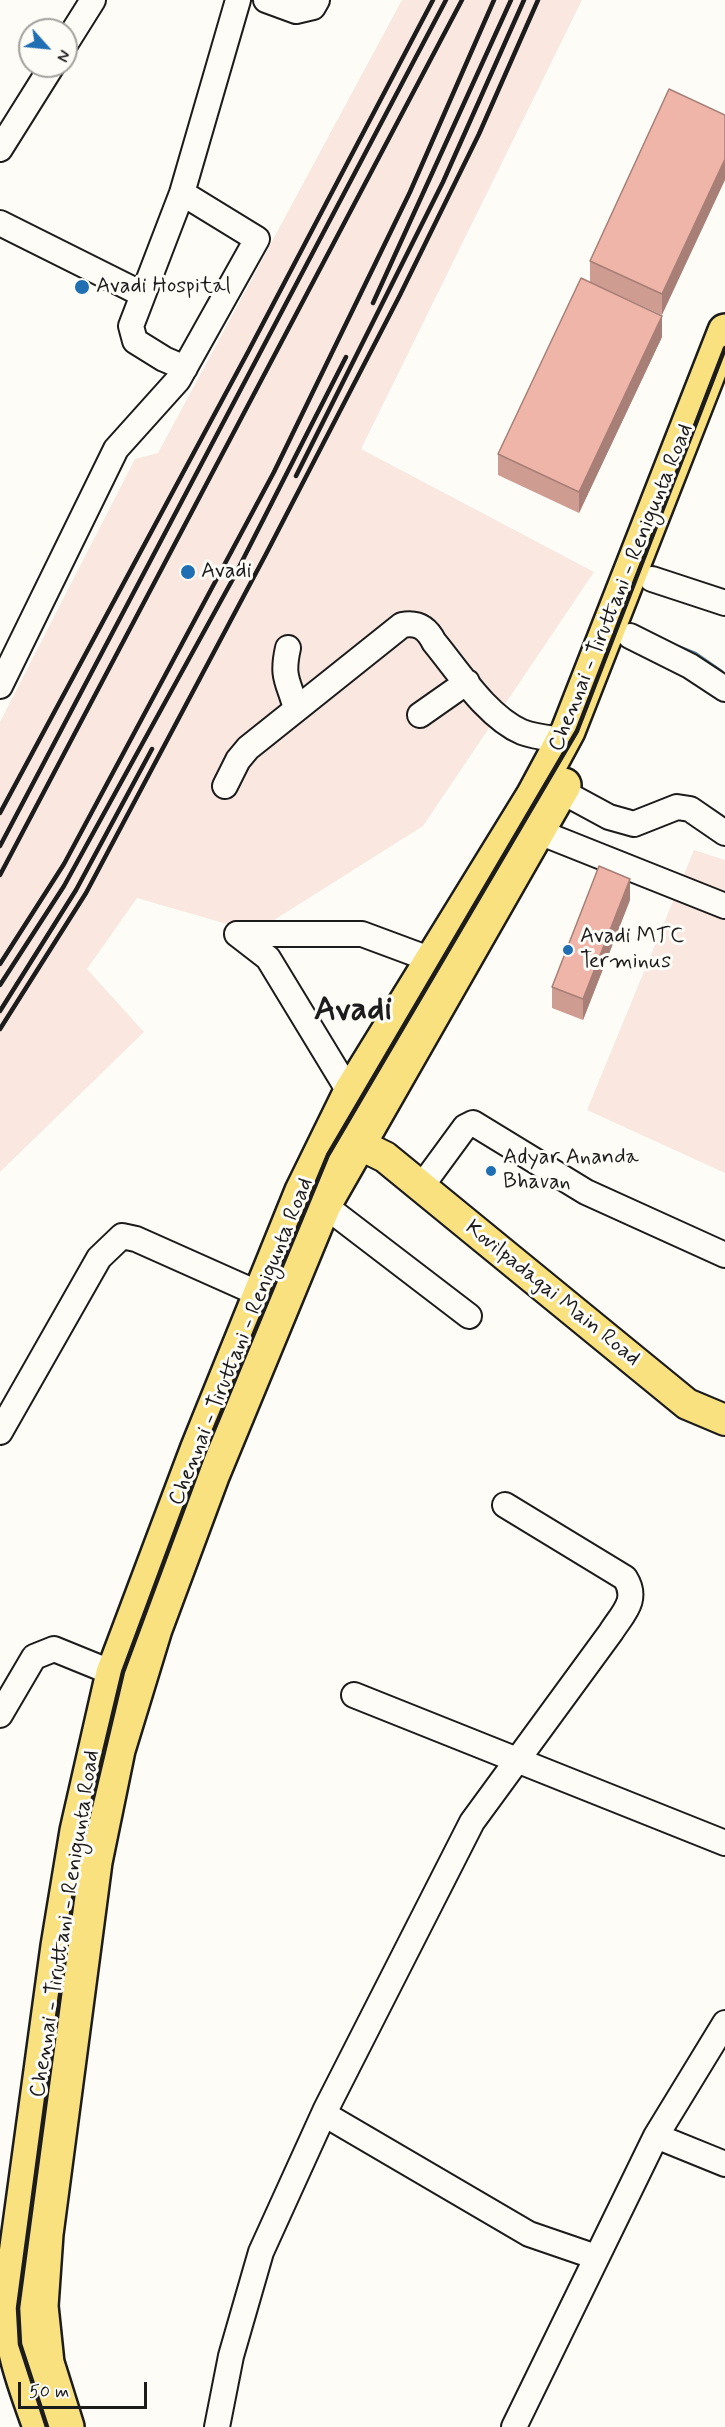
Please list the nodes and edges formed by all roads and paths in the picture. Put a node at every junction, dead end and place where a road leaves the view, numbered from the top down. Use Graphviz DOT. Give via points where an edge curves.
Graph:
graph roads {
  1 [pos="93,0"];
  2 [pos="238,0"];
  3 [pos="266,0"];
  4 [pos="317,0"];
  5 [pos="78,24"];
  6 [pos="44,78"];
  7 [pos="0,149"];
  8 [pos="182,193"];
  9 [pos="0,223"];
  10 [pos="141,294"];
  11 [pos="725,331"];
  12 [pos="185,368"];
  13 [pos="725,389"];
  14 [pos="652,579"];
  15 [pos="725,603"];
  16 [pos="630,636"];
  17 [pos="288,648"];
  18 [pos="467,682"];
  19 [pos="0,686"];
  20 [pos="725,688"];
  21 [pos="296,709"];
  22 [pos="420,715"];
  23 [pos="563,740"];
  24 [pos="225,786"];
  25 [pos="561,791"];
  26 [pos="527,828"];
  27 [pos="725,833"];
  28 [pos="725,906"];
  29 [pos="432,960"];
  30 [pos="350,1093"];
  31 [pos="358,1144"];
  32 [pos="421,1187"];
  33 [pos="313,1198"];
  34 [pos="725,1255"];
  35 [pos="271,1299"];
  36 [pos="469,1316"];
  37 [pos="725,1420"];
  38 [pos="0,1432"];
  39 [pos="506,1505"];
  40 [pos="112,1672"];
  41 [pos="354,1695"];
  42 [pos="0,1715"];
  43 [pos="518,1760"];
  44 [pos="725,1843"];
  45 [pos="71,1947"];
  46 [pos="725,2023"];
  47 [pos="324,2114"];
  48 [pos="656,2136"];
  49 [pos="725,2164"];
  50 [pos="596,2257"];
  51 [pos="40,2427"];
  52 [pos="67,2427"];
  53 [pos="217,2427"];
  54 [pos="514,2427"];
  1 -- 5 [label="street"];
  2 -- 8 [label="street"];
  3 -- 4 [label="street" via="296,11 313,7"];
  6 -- 7 [label="street"];
  8 -- 10 [label="street"];
  8 -- 12 [label="street" via="257,239"];
  9 -- 10 [label="street"];
  10 -- 12 [label="street" via="131,326 132,336 164,359"];
  11 -- 23 [label="highway, Chennai - Tiruttani - Renigunta Road"];
  12 -- 19 [label="street" via="116,449"];
  13 -- 14 [label="highway, Chennai - Tiruttani - Renigunta Road"];
  14 -- 15 [label="street"];
  14 -- 16 [label="highway, Chennai - Tiruttani - Renigunta Road"];
  16 -- 20 [label="street"];
  16 -- 25 [label="highway, Chennai - Tiruttani - Renigunta Road" via="588,742"];
  17 -- 21 [label="street" via="286,686"];
  18 -- 21 [label="street" via="423,628 411,623 402,625"];
  18 -- 22 [label="street"];
  18 -- 23 [label="street" via="486,706 508,724 537,737"];
  21 -- 24 [label="street" via="248,748"];
  23 -- 26 [label="highway, Chennai - Tiruttani - Renigunta Road"];
  25 -- 26 [label="highway, Chennai - Tiruttani - Renigunta Road"];
  25 -- 27 [label="street" via="609,818 634,824 677,807 690,809"];
  26 -- 28 [label="street"];
  26 -- 29 [label="highway, Chennai - Tiruttani - Renigunta Road"];
  26 -- 31 [label="highway, Chennai - Tiruttani - Renigunta Road"];
  29 -- 30 [label="highway, Chennai - Tiruttani - Renigunta Road"];
  29 -- 30 [label="street" via="363,933 237,934 268,958"];
  30 -- 31 [label="highway, Chennai - Tiruttani - Renigunta Road"];
  31 -- 32 [label="main road, Kovilpadagai Main Road"];
  31 -- 33 [label="highway, Chennai - Tiruttani - Renigunta Road"];
  32 -- 34 [label="street" via="465,1127 473,1123 586,1192"];
  32 -- 37 [label="main road, Kovilpadagai Main Road" via="687,1404"];
  33 -- 35 [label="highway, Chennai - Tiruttani - Renigunta Road"];
  33 -- 36 [label="street"];
  35 -- 38 [label="street" via="122,1236 99,1258"];
  35 -- 40 [label="highway, Chennai - Tiruttani - Renigunta Road" via="197,1450"];
  35 -- 45 [label="highway, Chennai - Tiruttani - Renigunta Road" via="212,1476 155,1629 118,1750 95,1862"];
  39 -- 43 [label="street" via="625,1578 631,1588 630,1601 611,1632"];
  40 -- 42 [label="street" via="54,1648 34,1657"];
  40 -- 45 [label="highway, Chennai - Tiruttani - Renigunta Road" via="77,1831"];
  41 -- 43 [label="street"];
  43 -- 44 [label="street"];
  43 -- 47 [label="street" via="472,1822"];
  45 -- 51 [label="highway, Chennai - Tiruttani - Renigunta Road" via="36,2121 10,2310 18,2365"];
  45 -- 52 [label="highway, Chennai - Tiruttani - Renigunta Road" via="41,2306 46,2363"];
  46 -- 48 [label="street"];
  47 -- 50 [label="street" via="529,2234"];
  47 -- 53 [label="street" via="261,2252 231,2356"];
  48 -- 49 [label="street"];
  48 -- 50 [label="street"];
  50 -- 54 [label="street"];
}
